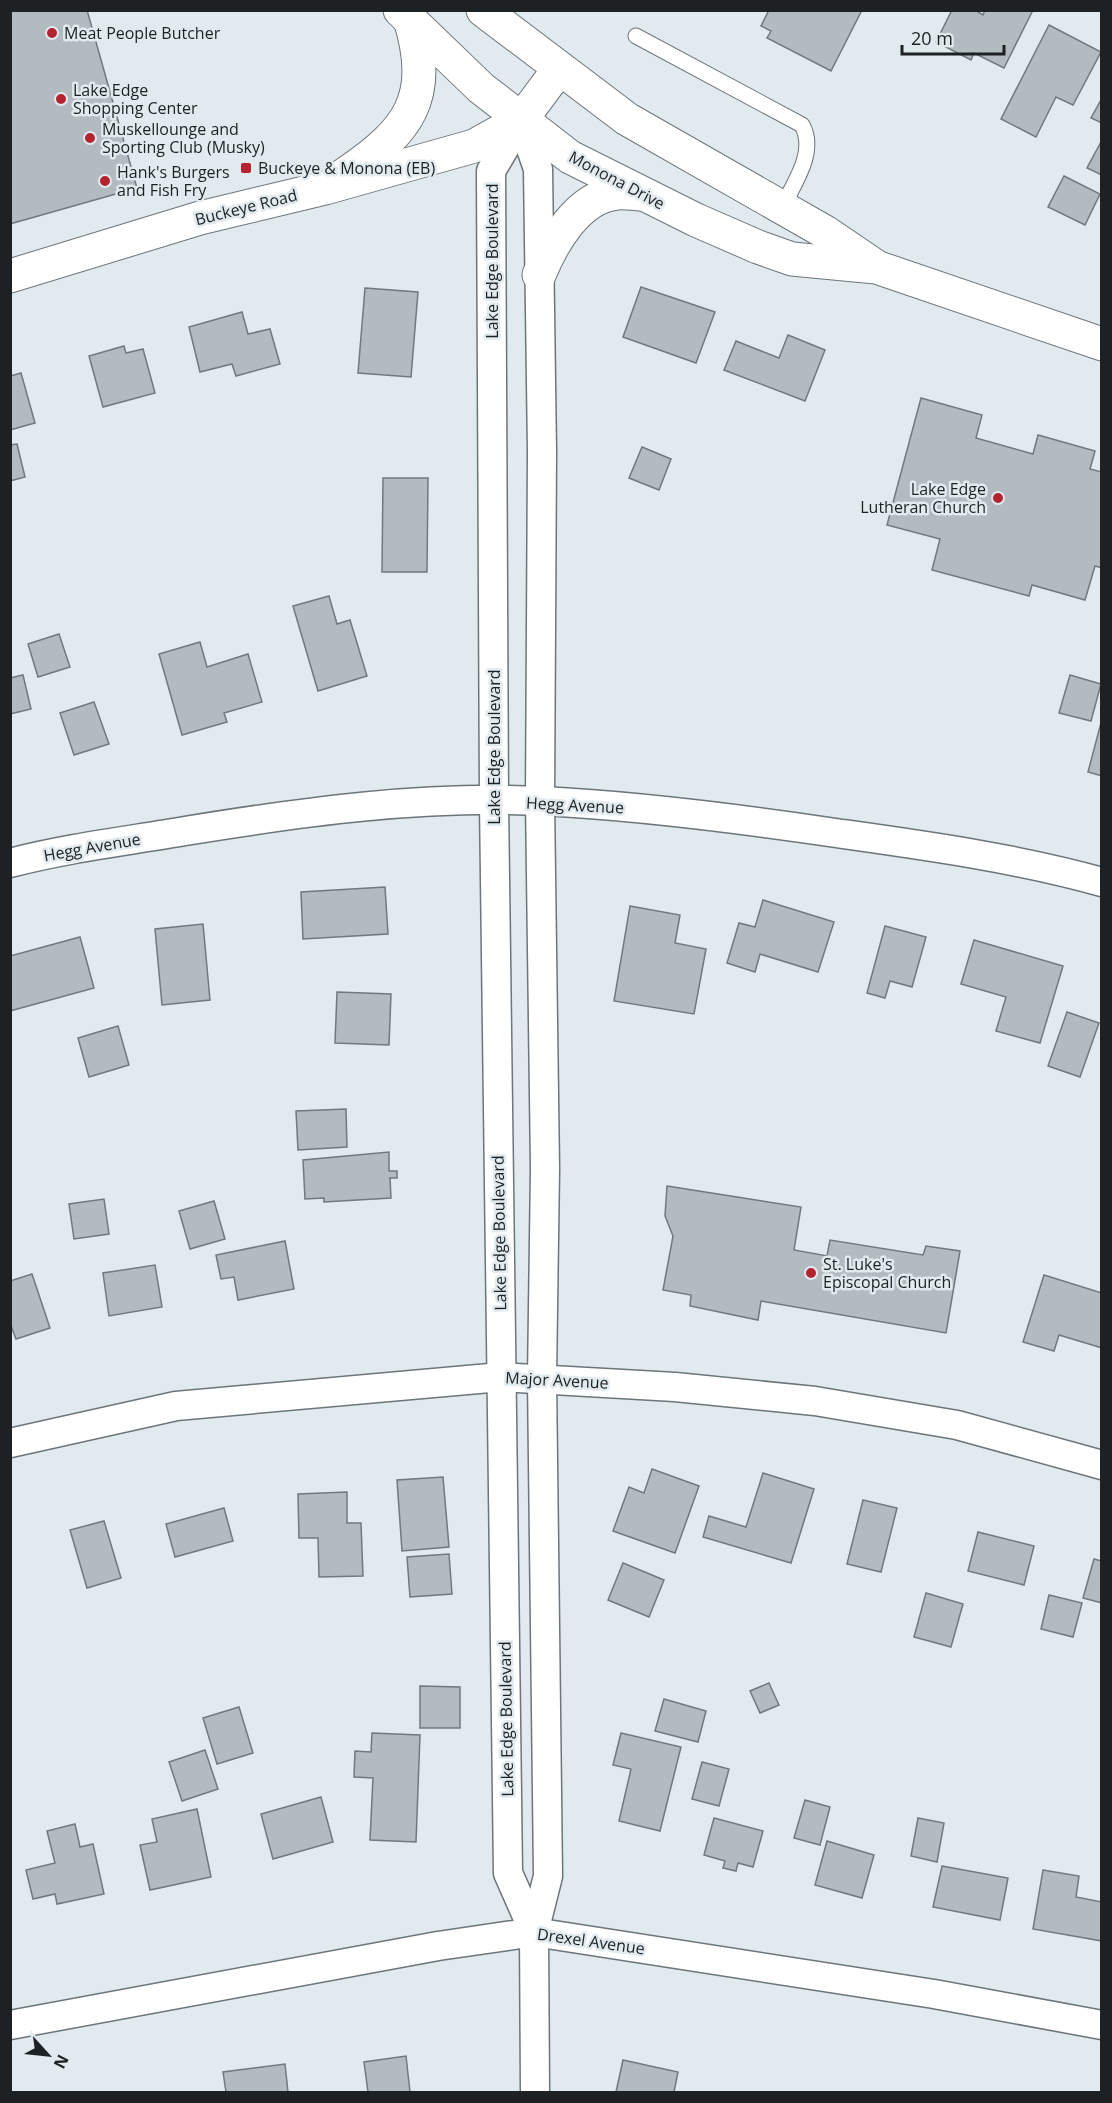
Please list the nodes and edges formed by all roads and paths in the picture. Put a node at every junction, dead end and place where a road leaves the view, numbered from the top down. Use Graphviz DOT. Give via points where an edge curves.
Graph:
graph roads {
  1 [pos="483,10"];
  2 [pos="405,15"];
  3 [pos="636,36"];
  4 [pos="559,69"];
  5 [pos="520,120"];
  6 [pos="325,188"];
  7 [pos="641,194"];
  8 [pos="782,208"];
  9 [pos="876,267"];
  10 [pos="539,275"];
  11 [pos="10,276"];
  12 [pos="1101,344"];
  13 [pos="540,801"];
  14 [pos="494,802"];
  15 [pos="10,863"];
  16 [pos="1101,882"];
  17 [pos="501,1377"];
  18 [pos="542,1378"];
  19 [pos="10,1443"];
  20 [pos="1101,1464"];
  21 [pos="534,1932"];
  22 [pos="10,2025"];
  23 [pos="1101,2025"];
  24 [pos="535,2092"];
  1 -- 4 [label="street, Monona Drive"];
  2 -- 5 [label="street, Monona Drive"];
  2 -- 6 [label="street" via="420,58 412,109 401,128 379,149"];
  3 -- 8 [label="lane" via="802,124 809,141 805,158"];
  4 -- 5 [label="street, Buckeye Road"];
  4 -- 8 [label="street, Monona Drive" via="650,134"];
  5 -- 6 [label="street, Buckeye Road" via="474,146"];
  5 -- 7 [label="street, Monona Drive" via="570,157"];
  5 -- 10 [label="street, Lake Edge Boulevard" via="538,169"];
  5 -- 14 [label="street, Lake Edge Boulevard" via="491,171"];
  6 -- 11 [label="street, Buckeye Road" via="200,218"];
  7 -- 9 [label="street, Monona Drive" via="792,259"];
  7 -- 10 [label="street" via="616,193 589,205 568,223 549,249"];
  8 -- 9 [label="street, Monona Drive" via="858,252"];
  9 -- 12 [label="street, Monona Drive"];
  10 -- 13 [label="street, Lake Edge Boulevard"];
  13 -- 14 [label="street, Hegg Avenue"];
  13 -- 16 [label="street, Hegg Avenue" via="688,812 954,849"];
  13 -- 18 [label="street, Lake Edge Boulevard" via="545,1169"];
  14 -- 15 [label="street, Hegg Avenue" via="397,803 240,822"];
  14 -- 17 [label="street, Lake Edge Boulevard"];
  17 -- 18 [label="street, Major Avenue"];
  17 -- 19 [label="street, Major Avenue" via="176,1406"];
  17 -- 21 [label="street, Lake Edge Boulevard" via="508,1873"];
  18 -- 20 [label="street, Major Avenue" via="815,1401 957,1425"];
  18 -- 21 [label="street, Lake Edge Boulevard" via="549,1876"];
  21 -- 22 [label="street, Drexel Avenue"];
  21 -- 23 [label="street, Drexel Avenue" via="934,1994"];
  21 -- 24 [label="street, Lake Edge Boulevard"];
}
